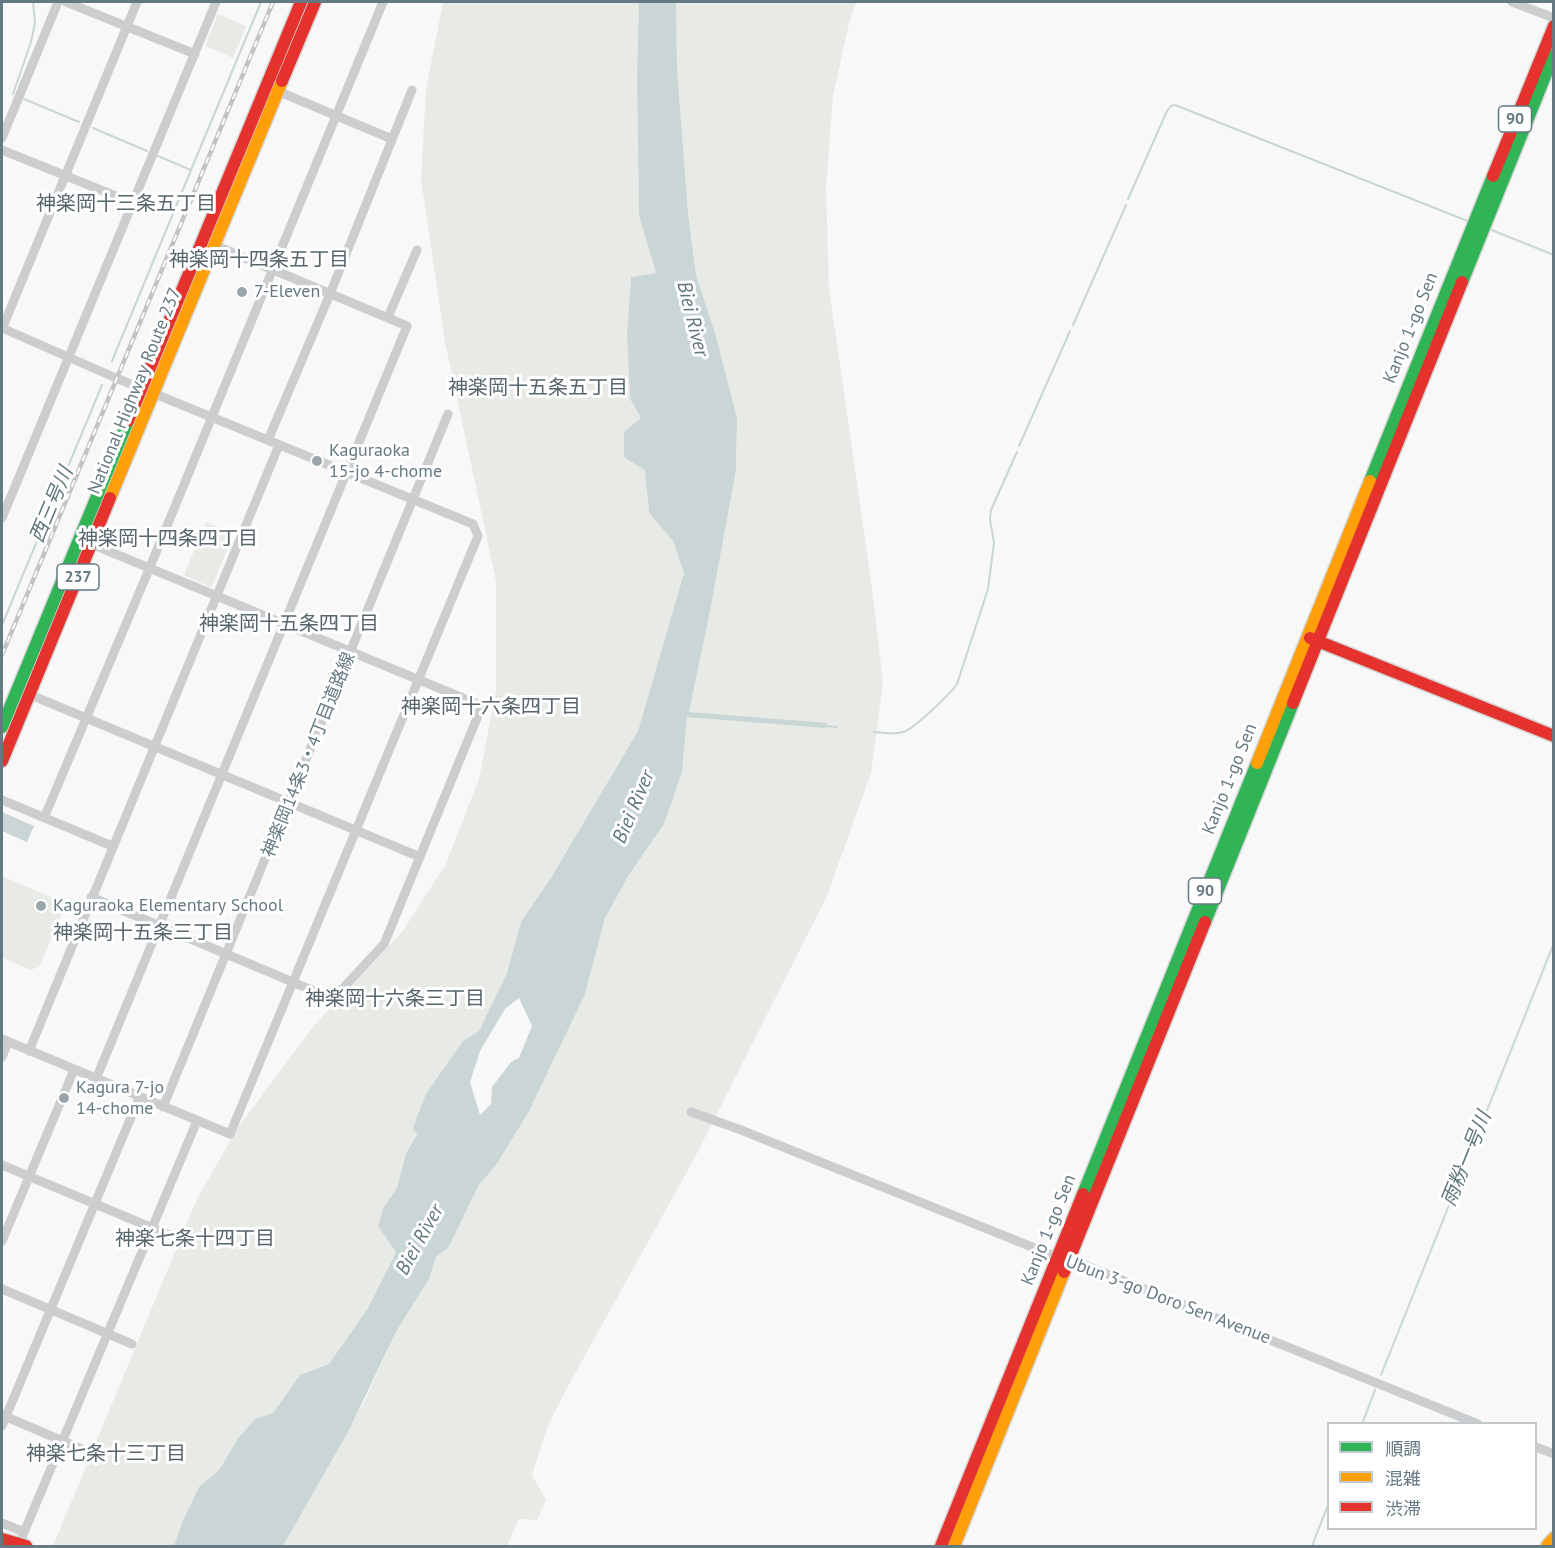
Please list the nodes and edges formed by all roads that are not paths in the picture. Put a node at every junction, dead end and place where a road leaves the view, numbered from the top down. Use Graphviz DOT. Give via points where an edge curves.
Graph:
graph roads {
  1 [pos="58,2"];
  2 [pos="66,2"];
  3 [pos="137,2"];
  4 [pos="216,2"];
  5 [pos="301,2"];
  6 [pos="315,2"];
  7 [pos="383,2"];
  8 [pos="1512,2"];
  9 [pos="1554,18"];
  10 [pos="1554,26"];
  11 [pos="126,27"];
  12 [pos="195,54"];
  13 [pos="1554,54"];
  14 [pos="266,86"];
  15 [pos="412,90"];
  16 [pos="278,91"];
  17 [pos="336,115"];
  18 [pos="2,138"];
  19 [pos="392,139"];
  20 [pos="2,150"];
  21 [pos="66,176"];
  22 [pos="133,203"];
  23 [pos="1482,215"];
  24 [pos="202,239"];
  25 [pos="214,245"];
  26 [pos="417,250"];
  27 [pos="272,269"];
  28 [pos="330,294"];
  29 [pos="388,317"];
  30 [pos="2,328"];
  31 [pos="68,356"];
  32 [pos="140,388"];
  33 [pos="153,393"];
  34 [pos="448,414"];
  35 [pos="210,417"];
  36 [pos="267,440"];
  37 [pos="279,445"];
  38 [pos="345,472"];
  39 [pos="413,500"];
  40 [pos="2,518"];
  41 [pos="86,541"];
  42 [pos="150,567"];
  43 [pos="217,596"];
  44 [pos="284,624"];
  45 [pos="1311,639"];
  46 [pos="351,652"];
  47 [pos="419,680"];
  48 [pos="17,689"];
  49 [pos="30,694"];
  50 [pos="87,718"];
  51 [pos="2,727"];
  52 [pos="1554,736"];
  53 [pos="154,746"];
  54 [pos="2,761"];
  55 [pos="222,774"];
  56 [pos="2,800"];
  57 [pos="290,802"];
  58 [pos="44,818"];
  59 [pos="357,831"];
  60 [pos="112,846"];
  61 [pos="420,856"];
  62 [pos="91,897"];
  63 [pos="159,926"];
  64 [pos="226,954"];
  65 [pos="294,982"];
  66 [pos="5,1041"];
  67 [pos="29,1051"];
  68 [pos="2,1057"];
  69 [pos="74,1070"];
  70 [pos="96,1079"];
  71 [pos="139,1098"];
  72 [pos="163,1107"];
  73 [pos="691,1112"];
  74 [pos="197,1121"];
  75 [pos="2,1165"];
  76 [pos="29,1177"];
  77 [pos="95,1203"];
  78 [pos="153,1227"];
  79 [pos="174,1237"];
  80 [pos="2,1240"];
  81 [pos="1064,1258"];
  82 [pos="2,1289"];
  83 [pos="50,1310"];
  84 [pos="107,1334"];
  85 [pos="132,1344"];
  86 [pos="3,1419"];
  87 [pos="1473,1422"];
  88 [pos="62,1441"];
  89 [pos="1537,1447"];
  90 [pos="91,1453"];
  91 [pos="1554,1454"];
  92 [pos="2,1523"];
  93 [pos="24,1538"];
  94 [pos="1554,1538"];
  95 [pos="2,1539"];
  96 [pos="941,1546"];
  97 [pos="954,1546"];
  98 [pos="1547,1546"];
  1 -- 18 [label="street"];
  2 -- 11 [label="street"];
  3 -- 11 [label="street"];
  4 -- 12 [label="street"];
  5 -- 14 [label="main road, National Highway Route 237 / 237"];
  6 -- 16 [label="main road, National Highway Route 237 / 237"];
  7 -- 17 [label="street"];
  8 -- 9 [label="street"];
  10 -- 23 [label="main road, Kanjo 1-go Sen / 90"];
  11 -- 12 [label="street"];
  11 -- 21 [label="street"];
  12 -- 22 [label="street"];
  13 -- 23 [label="main road, Kanjo 1-go Sen / 90"];
  14 -- 16 [label="street"];
  14 -- 24 [label="main road, National Highway Route 237 / 237"];
  15 -- 19 [label="street"];
  16 -- 17 [label="street"];
  16 -- 25 [label="main road, National Highway Route 237 / 237"];
  17 -- 19 [label="street"];
  17 -- 27 [label="street"];
  19 -- 28 [label="street"];
  20 -- 21 [label="street"];
  21 -- 22 [label="street"];
  21 -- 30 [label="street"];
  22 -- 31 [label="street"];
  23 -- 45 [label="main road, Kanjo 1-go Sen / 90"];
  24 -- 25 [label="street"];
  24 -- 32 [label="main road, National Highway Route 237 / 237"];
  25 -- 27 [label="street"];
  25 -- 33 [label="main road, National Highway Route 237 / 237"];
  26 -- 29 [label="street"];
  27 -- 28 [label="street"];
  27 -- 35 [label="street"];
  28 -- 29 [label="street"];
  28 -- 36 [label="street"];
  29 -- 38 [label="street" via="407,326"];
  30 -- 31 [label="street"];
  31 -- 32 [label="street"];
  31 -- 40 [label="street"];
  32 -- 33 [label="street"];
  32 -- 41 [label="main road, National Highway Route 237 / 237"];
  33 -- 35 [label="street"];
  33 -- 41 [label="main road, National Highway Route 237 / 237"];
  34 -- 39 [label="street, 神楽岡14条3・4丁目道路線"];
  35 -- 36 [label="street"];
  35 -- 42 [label="street"];
  36 -- 37 [label="street"];
  37 -- 38 [label="street"];
  37 -- 43 [label="street"];
  38 -- 39 [label="street"];
  38 -- 44 [label="street"];
  39 -- 46 [label="street, 神楽岡14条3・4丁目道路線"];
  39 -- 47 [label="street" via="473,524 478,536"];
  41 -- 42 [label="street"];
  41 -- 48 [label="main road, National Highway Route 237 / 237"];
  41 -- 49 [label="main road, National Highway Route 237 / 237"];
  42 -- 43 [label="street"];
  42 -- 50 [label="street"];
  43 -- 44 [label="street"];
  43 -- 53 [label="street"];
  44 -- 46 [label="street"];
  44 -- 55 [label="street"];
  45 -- 52 [label="main road"];
  45 -- 81 [label="main road, Kanjo 1-go Sen / 90"];
  46 -- 47 [label="street"];
  46 -- 57 [label="street, 神楽岡14条3・4丁目道路線"];
  47 -- 59 [label="street"];
  47 -- 61 [label="street" via="482,706"];
  48 -- 49 [label="street"];
  48 -- 51 [label="main road, National Highway Route 237 / 237"];
  49 -- 50 [label="street"];
  49 -- 54 [label="main road, National Highway Route 237 / 237"];
  50 -- 53 [label="street"];
  50 -- 58 [label="street"];
  53 -- 55 [label="street"];
  53 -- 60 [label="street"];
  55 -- 57 [label="street"];
  55 -- 63 [label="street"];
  56 -- 58 [label="street"];
  57 -- 59 [label="street"];
  57 -- 64 [label="street, 神楽岡14条3・4丁目道路線"];
  58 -- 60 [label="street"];
  59 -- 61 [label="street"];
  59 -- 65 [label="street"];
  60 -- 62 [label="street"];
  61 -- 65 [label="street" via="384,944 333,999"];
  62 -- 63 [label="street"];
  62 -- 67 [label="street"];
  63 -- 64 [label="street"];
  63 -- 70 [label="street"];
  64 -- 65 [label="street"];
  64 -- 72 [label="street, 神楽岡14条3・4丁目道路線"];
  65 -- 74 [label="street" via="230,1134"];
  66 -- 67 [label="street"];
  66 -- 68 [label="street"];
  67 -- 69 [label="street"];
  69 -- 70 [label="street"];
  69 -- 76 [label="street"];
  70 -- 71 [label="street"];
  71 -- 72 [label="street"];
  71 -- 77 [label="street"];
  72 -- 74 [label="street"];
  73 -- 81 [label="street, Ubun 3-go Doro Sen Avenue"];
  74 -- 78 [label="street"];
  75 -- 76 [label="street"];
  76 -- 77 [label="street"];
  76 -- 80 [label="street"];
  77 -- 78 [label="street"];
  77 -- 83 [label="street"];
  78 -- 79 [label="street"];
  78 -- 84 [label="street"];
  81 -- 87 [label="street, Ubun 3-go Doro Sen Avenue"];
  81 -- 96 [label="main road, Kanjo 1-go Sen / 90"];
  81 -- 97 [label="main road, Kanjo 1-go Sen / 90"];
  82 -- 83 [label="street"];
  83 -- 84 [label="street"];
  83 -- 86 [label="street"];
  84 -- 85 [label="street"];
  84 -- 88 [label="street"];
  86 -- 88 [label="street"];
  88 -- 90 [label="street"];
  88 -- 93 [label="street"];
  89 -- 91 [label="street"];
  92 -- 93 [label="street"];
  93 -- 95 [label="main road"];
  94 -- 98 [label="main road"];
}
